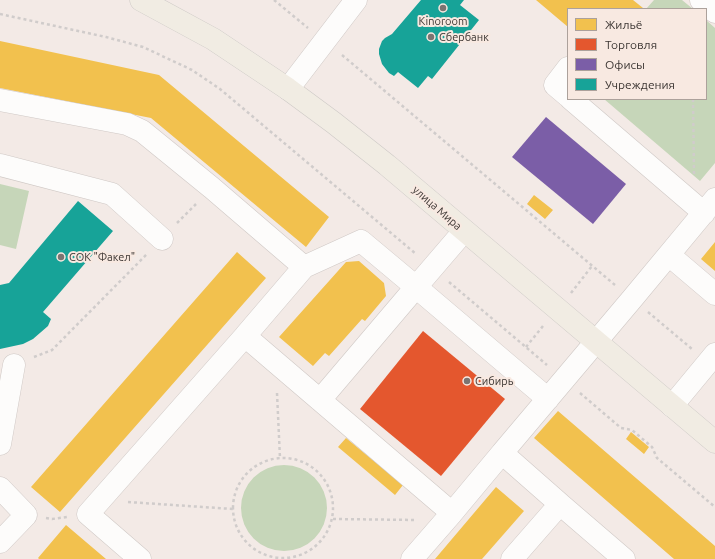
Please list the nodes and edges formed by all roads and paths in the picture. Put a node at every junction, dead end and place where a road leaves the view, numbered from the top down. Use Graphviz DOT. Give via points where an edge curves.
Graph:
graph roads {
  1 [pos="141,0"];
  2 [pos="274,0"];
  3 [pos="356,0"];
  4 [pos="701,0"];
  5 [pos="715,12"];
  6 [pos="324,40"];
  7 [pos="567,69"];
  8 [pos="288,88"];
  9 [pos="567,95"];
  10 [pos="0,100"];
  11 [pos="572,100"];
  12 [pos="693,100"];
  13 [pos="0,165"];
  14 [pos="694,175"];
  15 [pos="212,188"];
  16 [pos="709,206"];
  17 [pos="464,231"];
  18 [pos="162,239"];
  19 [pos="669,255"];
  20 [pos="304,267"];
  21 [pos="416,287"];
  22 [pos="715,294"];
  23 [pos="632,299"];
  24 [pos="245,336"];
  25 [pos="596,342"];
  26 [pos="712,358"];
  27 [pos="14,365"];
  28 [pos="285,370"];
  29 [pos="548,399"];
  30 [pos="320,400"];
  31 [pos="672,406"];
  32 [pos="715,442"];
  33 [pos="0,444"];
  34 [pos="502,454"];
  35 [pos="280,458"];
  36 [pos="0,488"];
  37 [pos="560,504"];
  38 [pos="94,507"];
  39 [pos="233,509"];
  40 [pos="452,513"];
  41 [pos="26,515"];
  42 [pos="333,519"];
  43 [pos="436,531"];
  44 [pos="0,542"];
  45 [pos="288,558"];
  46 [pos="140,559"];
  47 [pos="412,559"];
  48 [pos="512,559"];
  49 [pos="624,559"];
  1 -- 8 [label="main road, улица Мира" via="213,39"];
  2 -- 6 [label="path"];
  3 -- 6 [label="lane"];
  4 -- 5 [label="lane"];
  6 -- 8 [label="lane"];
  6 -- 23 [label="path"];
  7 -- 9 [label="lane" via="555,85"];
  8 -- 17 [label="main road, улица Мира" via="387,165"];
  10 -- 15 [label="lane" via="127,124 142,131"];
  11 -- 16 [label="lane"];
  12 -- 14 [label="path"];
  13 -- 18 [label="lane" via="112,194"];
  15 -- 18 [label="path"];
  15 -- 20 [label="lane"];
  16 -- 19 [label="lane"];
  17 -- 21 [label="lane"];
  17 -- 25 [label="main road, улица Мира"];
  18 -- 27 [label="path" via="52,350"];
  19 -- 22 [label="lane"];
  19 -- 23 [label="lane"];
  20 -- 21 [label="lane" via="361,241"];
  20 -- 24 [label="lane"];
  21 -- 29 [label="lane"];
  21 -- 30 [label="lane"];
  23 -- 25 [label="lane"];
  23 -- 26 [label="path"];
  24 -- 28 [label="lane"];
  24 -- 38 [label="lane"];
  25 -- 29 [label="lane"];
  25 -- 31 [label="main road, улица Мира"];
  26 -- 31 [label="lane"];
  27 -- 33 [label="lane"];
  28 -- 30 [label="lane"];
  28 -- 35 [label="path" via="276,382"];
  29 -- 34 [label="lane"];
  30 -- 40 [label="lane"];
  31 -- 32 [label="main road, улица Мира"];
  34 -- 37 [label="lane"];
  34 -- 40 [label="lane"];
  35 -- 39 [label="path" via="267,460 252,469 240,482"];
  35 -- 42 [label="path" via="302,461 317,471 328,484 333,501"];
  36 -- 41 [label="lane"];
  37 -- 48 [label="lane"];
  37 -- 49 [label="lane"];
  38 -- 39 [label="path"];
  38 -- 41 [label="path" via="52,519"];
  38 -- 46 [label="lane"];
  39 -- 45 [label="path" via="239,532 250,546 265,555"];
  40 -- 43 [label="lane"];
  41 -- 44 [label="lane"];
  42 -- 43 [label="path" via="423,520"];
  42 -- 45 [label="path" via="326,535 315,548"];
  43 -- 47 [label="lane"];
}
